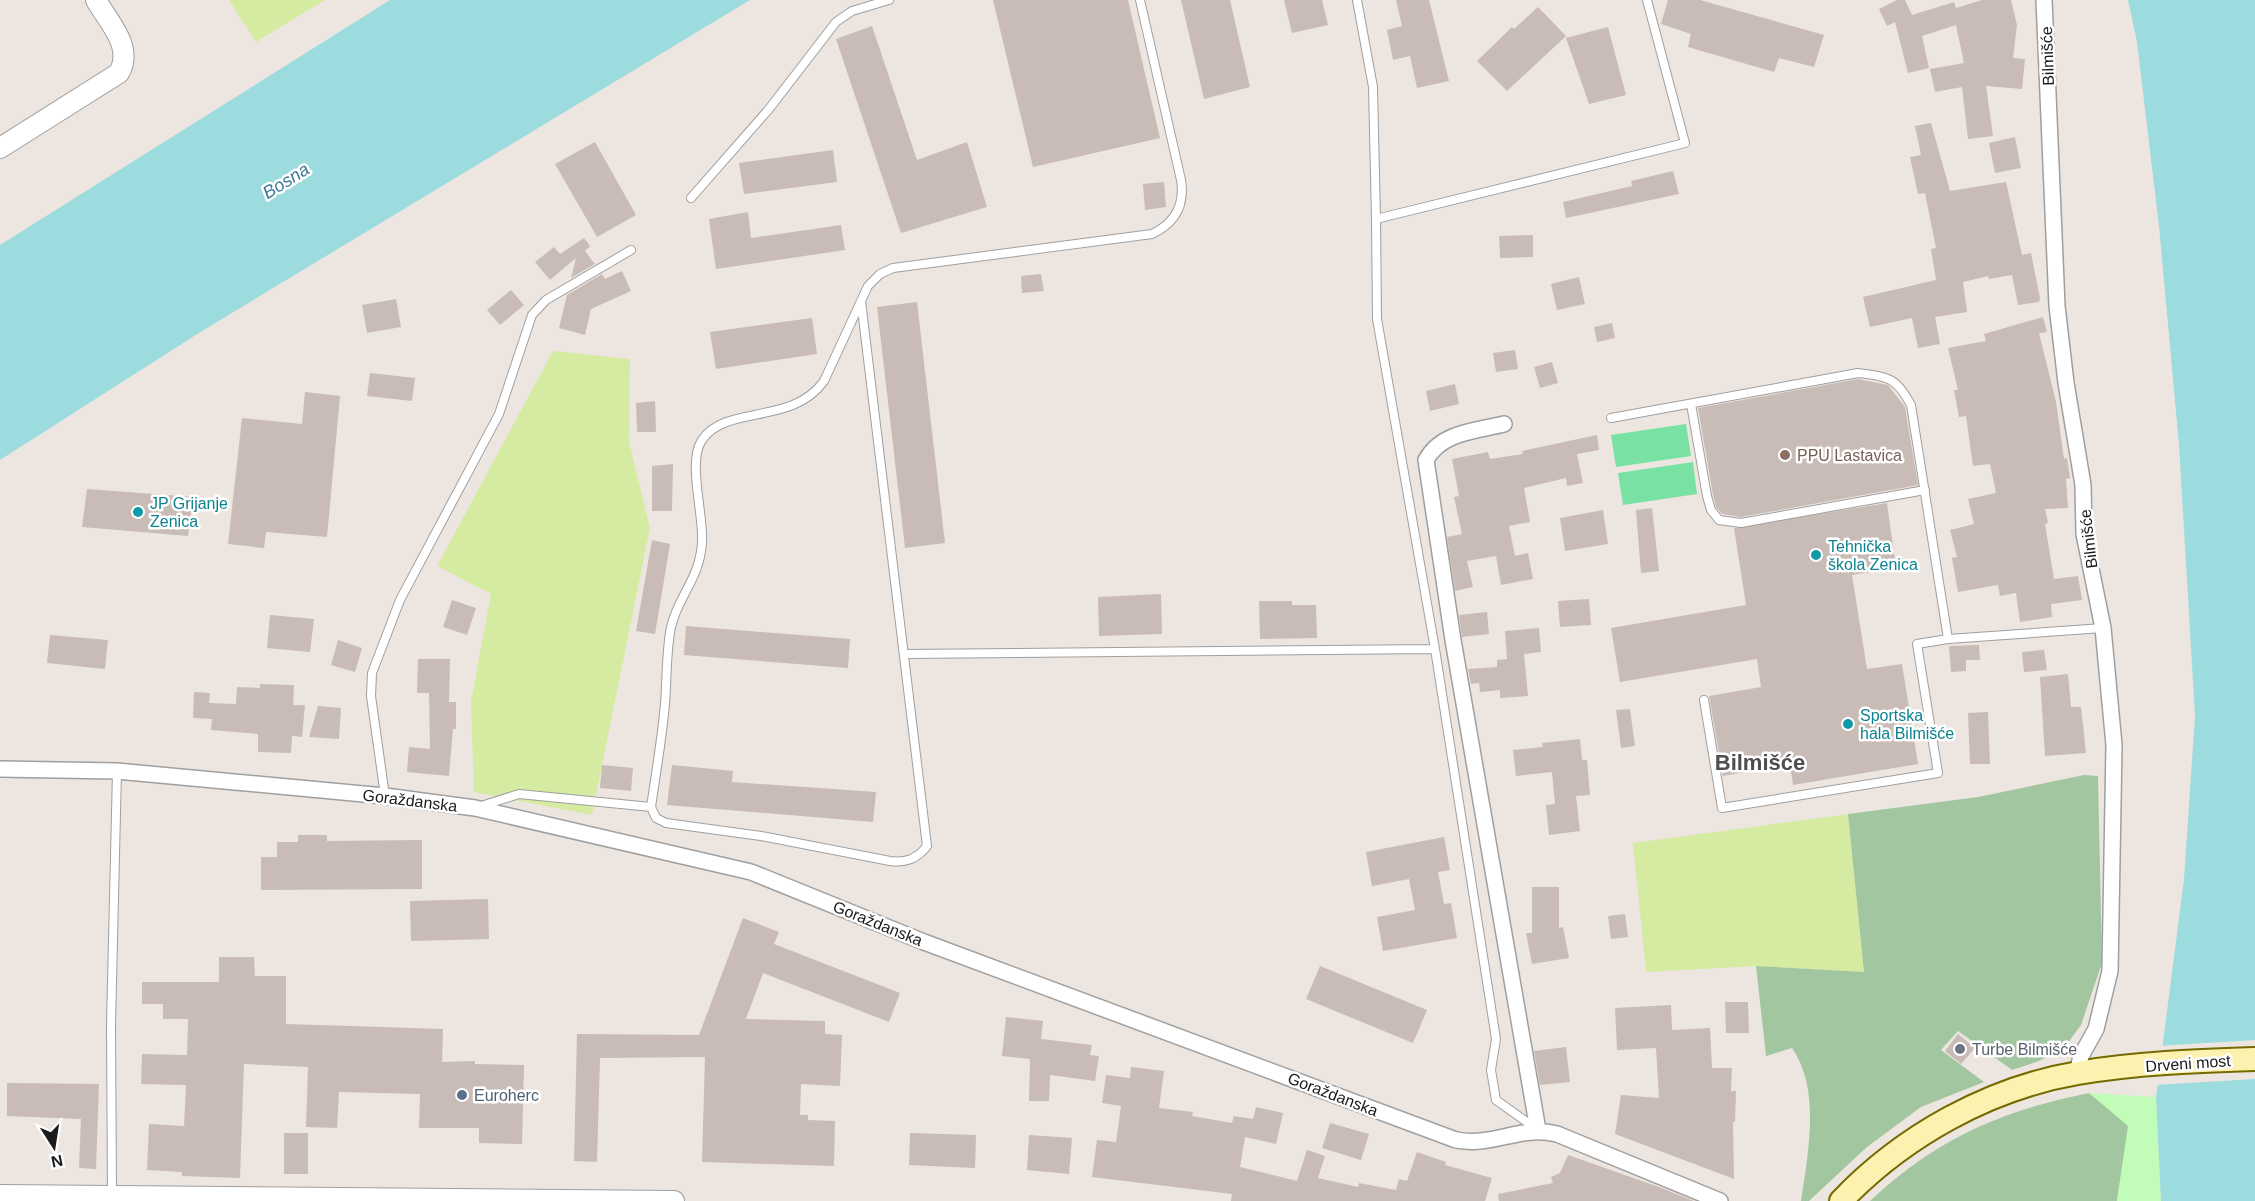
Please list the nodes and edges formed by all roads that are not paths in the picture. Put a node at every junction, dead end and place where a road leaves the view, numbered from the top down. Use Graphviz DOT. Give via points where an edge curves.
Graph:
graph roads {
  1 [pos="96,0"];
  2 [pos="890,0"];
  3 [pos="1140,0"];
  4 [pos="1357,0"];
  5 [pos="1647,0"];
  6 [pos="2044,0"];
  7 [pos="0,148"];
  8 [pos="691,198"];
  9 [pos="1376,219"];
  10 [pos="631,250"];
  11 [pos="861,299"];
  12 [pos="1691,404"];
  13 [pos="1611,418"];
  14 [pos="1504,424"];
  15 [pos="1925,490"];
  16 [pos="2103,628"];
  17 [pos="1948,639"];
  18 [pos="1435,649"];
  19 [pos="904,654"];
  20 [pos="1704,700"];
  21 [pos="0,769"];
  22 [pos="117,771"];
  23 [pos="385,796"];
  24 [pos="651,807"];
  25 [pos="475,808"];
  26 [pos="2255,1059"];
  27 [pos="2077,1073"];
  28 [pos="1538,1130"];
  29 [pos="0,1195"];
  30 [pos="112,1197"];
  31 [pos="674,1201"];
  32 [pos="1720,1201"];
  33 [pos="1841,1201"];
  1 -- 7 [label="street" via="125,48 125,62 119,73"];
  2 -- 8 [label="lane" via="852,11 836,22 769,109"];
  3 -- 11 [label="lane" via="1182,186 1181,202 1172,221 1152,234 893,268 880,274"];
  4 -- 9 [label="lane" via="1372,87"];
  5 -- 9 [label="lane" via="1684,143"];
  6 -- 16 [label="street, Bilmišće" via="2057,306 2084,485 2084,534"];
  9 -- 18 [label="lane" via="1377,319"];
  10 -- 23 [label="lane" via="546,300 532,315 499,414 400,600 372,673 371,696"];
  11 -- 19 [label="lane"];
  11 -- 24 [label="lane" via="816,392 792,407 724,423 711,429 701,441 695,456 702,523 700,562 672,625"];
  12 -- 13 [label="lane"];
  12 -- 15 [label="lane" via="1858,374 1886,377 1900,385 1911,405"];
  12 -- 15 [label="lane" via="1711,510 1728,523"];
  14 -- 28 [label="street" via="1444,439 1432,448 1426,460 1455,652"];
  15 -- 17 [label="lane"];
  16 -- 17 [label="lane"];
  16 -- 27 [label="street, Bilmišće" via="2114,745 2110,971 2096,1029 2081,1056"];
  17 -- 20 [label="lane" via="1917,644 1938,774 1722,808"];
  18 -- 19 [label="lane"];
  18 -- 28 [label="lane" via="1496,1039 1491,1070 1496,1100"];
  19 -- 24 [label="lane" via="927,846 921,854 903,862 890,861 761,836 666,823 656,818"];
  21 -- 22 [label="street, Goraždanska"];
  22 -- 23 [label="street, Goraždanska"];
  22 -- 30 [label="lane"];
  23 -- 25 [label="street, Goraždanska"];
  24 -- 25 [label="lane" via="519,794"];
  25 -- 28 [label="street, Goraždanska" via="751,872 924,942 1456,1140 1476,1143"];
  26 -- 27 [label="main road, Drveni most"];
  27 -- 33 [label="main road, Drveni most" via="2015,1089 1960,1112 1880,1164"];
  28 -- 32 [label="street, Goraždanska" via="1557,1134"];
  29 -- 30 [label="street"];
  30 -- 31 [label="street"];
}
